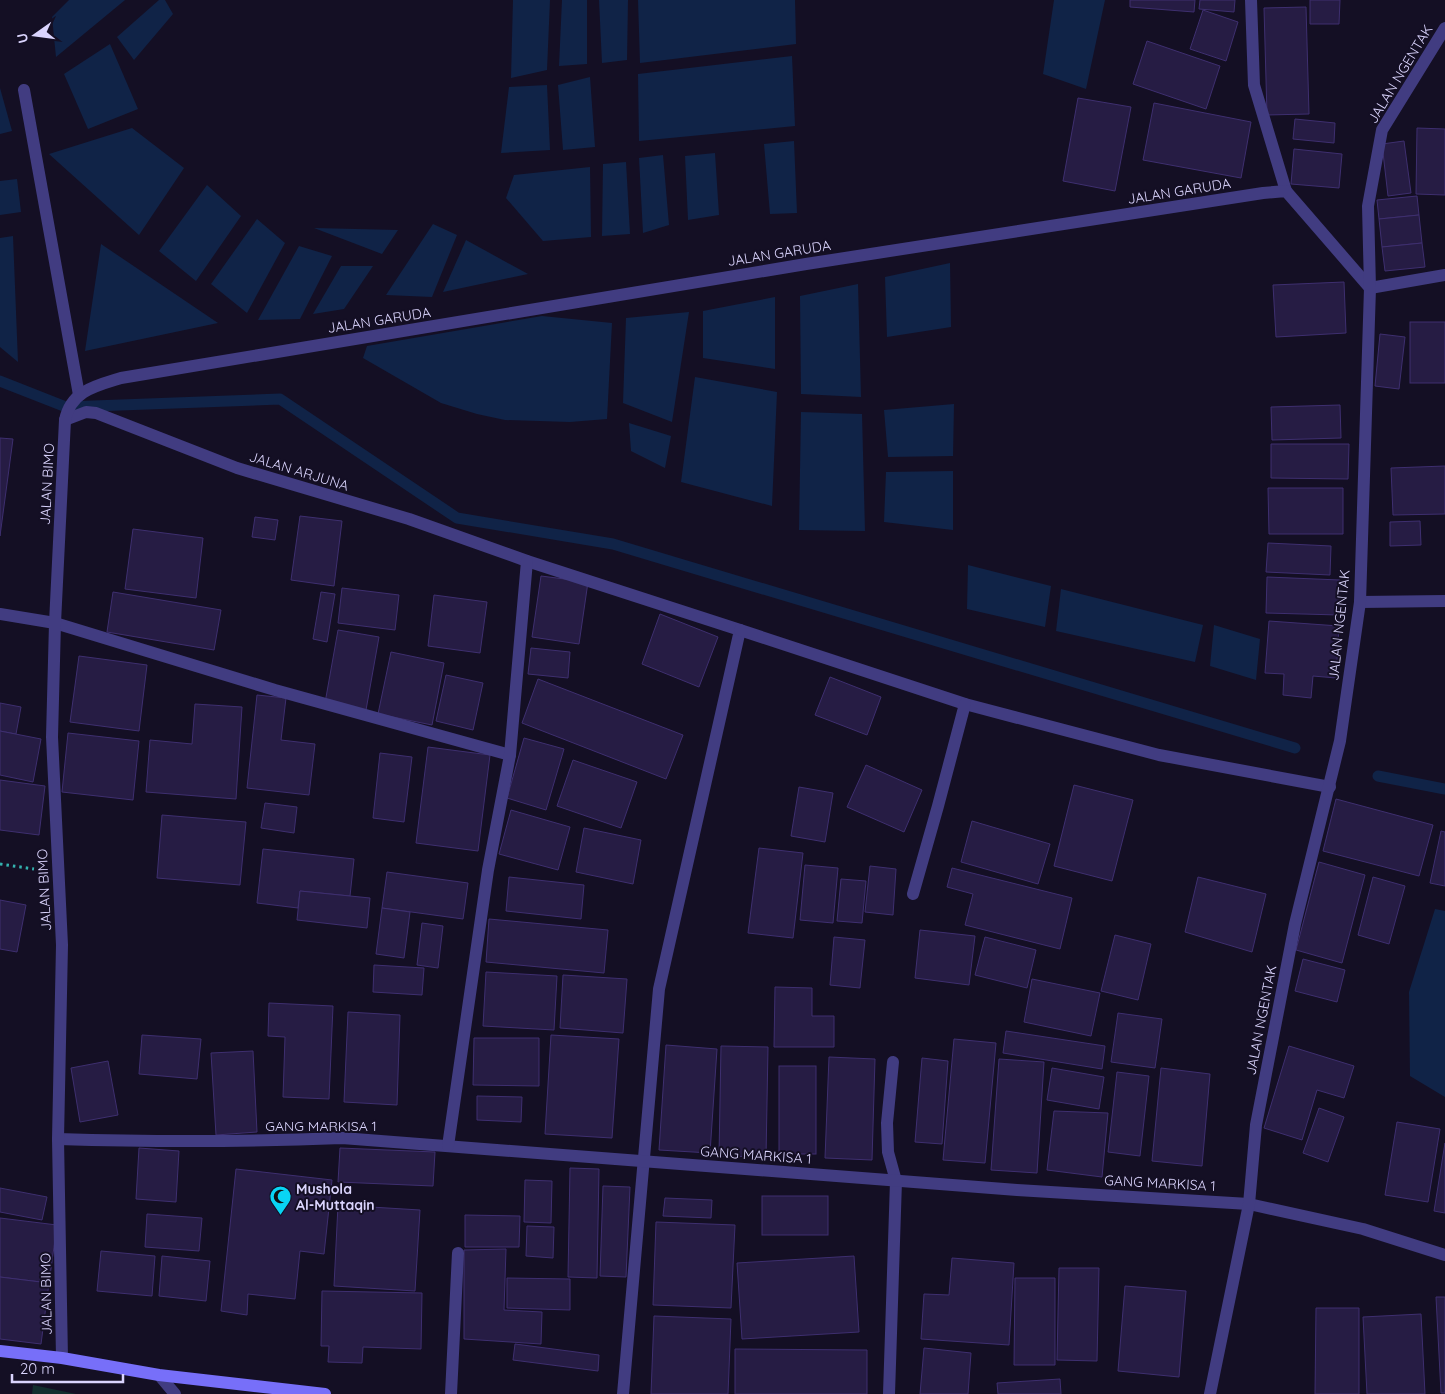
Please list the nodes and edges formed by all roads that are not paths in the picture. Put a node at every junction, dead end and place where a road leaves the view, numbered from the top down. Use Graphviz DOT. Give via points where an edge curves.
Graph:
graph roads {
  1 [pos="1251,0"];
  2 [pos="1445,28"];
  3 [pos="24,90"];
  4 [pos="1286,191"];
  5 [pos="1445,275"];
  6 [pos="1370,288"];
  7 [pos="79,395"];
  8 [pos="66,415"];
  9 [pos="527,560"];
  10 [pos="1445,601"];
  11 [pos="1360,602"];
  12 [pos="0,614"];
  13 [pos="55,623"];
  14 [pos="740,630"];
  15 [pos="964,704"];
  16 [pos="510,755"];
  17 [pos="1330,786"];
  18 [pos="912,894"];
  19 [pos="892,1062"];
  20 [pos="58,1139"];
  21 [pos="448,1146"];
  22 [pos="644,1162"];
  23 [pos="896,1181"];
  24 [pos="1249,1204"];
  25 [pos="458,1253"];
  26 [pos="1445,1255"];
  27 [pos="0,1350"];
  28 [pos="62,1358"];
  29 [pos="159,1375"];
  30 [pos="175,1394"];
  31 [pos="325,1394"];
  32 [pos="451,1394"];
  33 [pos="623,1394"];
  34 [pos="888,1394"];
  35 [pos="1210,1394"];
  1 -- 4 [label="street" via="1254,85"];
  2 -- 6 [label="street, JALAN NGENTAK" via="1382,130 1368,206"];
  3 -- 7 [label="street"];
  4 -- 6 [label="street"];
  4 -- 7 [label="street, JALAN GARUDA" via="806,264 130,376 96,385"];
  5 -- 6 [label="street"];
  6 -- 11 [label="street, JALAN NGENTAK"];
  7 -- 8 [label="street"];
  8 -- 9 [label="street, JALAN ARJUNA" via="96,412 237,468 409,519"];
  8 -- 13 [label="street, JALAN BIMO"];
  9 -- 14 [label="street, JALAN ARJUNA"];
  9 -- 16 [label="street"];
  10 -- 11 [label="street"];
  11 -- 17 [label="street, JALAN NGENTAK" via="1340,741"];
  12 -- 13 [label="street"];
  13 -- 16 [label="street" via="275,690"];
  13 -- 20 [label="street, JALAN BIMO" via="52,737 62,945"];
  14 -- 15 [label="street, JALAN ARJUNA"];
  14 -- 22 [label="street" via="659,989"];
  15 -- 17 [label="street, JALAN ARJUNA" via="1159,755"];
  15 -- 18 [label="street"];
  16 -- 21 [label="street" via="488,870"];
  17 -- 24 [label="street, JALAN NGENTAK" via="1295,924 1256,1125"];
  19 -- 23 [label="street" via="887,1123 888,1152"];
  20 -- 21 [label="street, GANG MARKISA 1" via="267,1141 342,1138"];
  20 -- 28 [label="street, JALAN BIMO"];
  21 -- 22 [label="street, GANG MARKISA 1"];
  22 -- 23 [label="street, GANG MARKISA 1"];
  22 -- 33 [label="street"];
  23 -- 24 [label="street, GANG MARKISA 1"];
  23 -- 34 [label="street"];
  24 -- 26 [label="street, GANG MARKISA 1" via="1363,1229"];
  24 -- 35 [label="street, JALAN NGENTAK"];
  25 -- 32 [label="street"];
  27 -- 28 [label="street"];
  28 -- 29 [label="street"];
  29 -- 30 [label="street"];
  29 -- 31 [label="street"];
}
